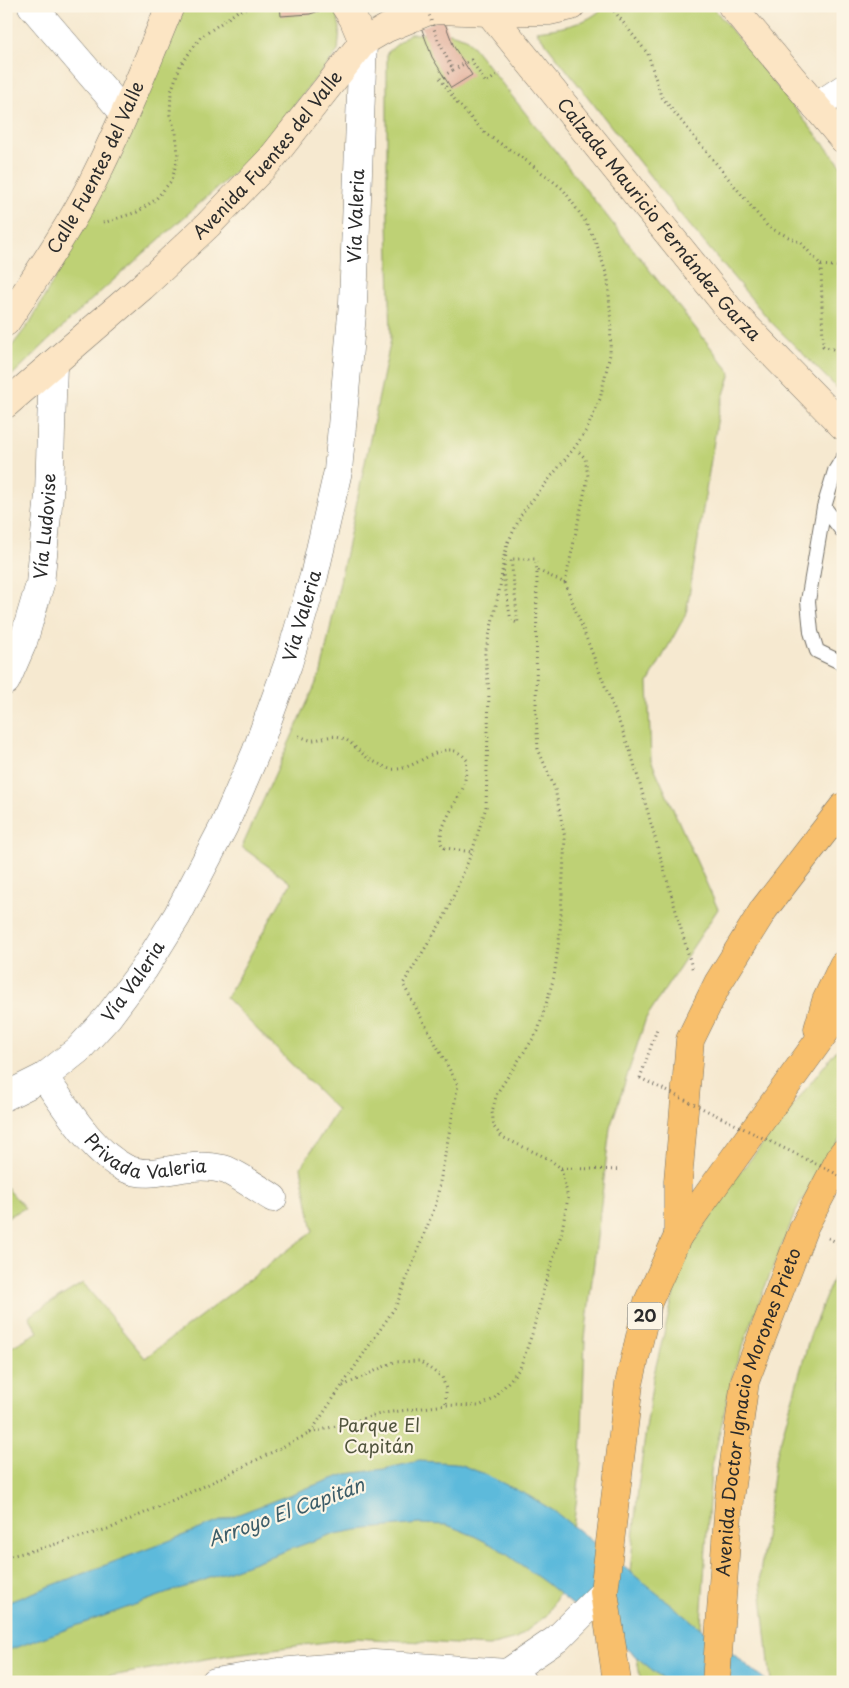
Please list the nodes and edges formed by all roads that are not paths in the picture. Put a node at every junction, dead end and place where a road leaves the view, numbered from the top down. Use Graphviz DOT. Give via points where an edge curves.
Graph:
graph roads {
  1 [pos="32,6"];
  2 [pos="170,6"];
  3 [pos="345,6"];
  4 [pos="571,6"];
  5 [pos="732,6"];
  6 [pos="486,9"];
  7 [pos="363,42"];
  8 [pos="843,89"];
  9 [pos="816,107"];
  10 [pos="124,114"];
  11 [pos="843,139"];
  12 [pos="6,322"];
  13 [pos="53,364"];
  14 [pos="6,404"];
  15 [pos="843,426"];
  16 [pos="843,458"];
  17 [pos="824,507"];
  18 [pos="843,532"];
  19 [pos="843,661"];
  20 [pos="6,682"];
  21 [pos="843,807"];
  22 [pos="843,966"];
  23 [pos="843,1007"];
  24 [pos="813,1048"];
  25 [pos="44,1077"];
  26 [pos="6,1096"];
  27 [pos="843,1153"];
  28 [pos="273,1198"];
  29 [pos="678,1236"];
  30 [pos="604,1592"];
  31 [pos="515,1677"];
  32 [pos="215,1682"];
  33 [pos="617,1682"];
  34 [pos="716,1682"];
  1 -- 10 [label="street"];
  2 -- 10 [label="street, Calle Fuentes del Valle"];
  3 -- 7 [label="street"];
  4 -- 6 [label="street, Avenida Fuentes del Valle" via="549,11"];
  5 -- 9 [label="street"];
  6 -- 7 [label="street, Avenida Fuentes del Valle" via="426,12"];
  6 -- 15 [label="street, Calzada Mauricio Fernández Garza" via="730,310"];
  7 -- 13 [label="street, Avenida Fuentes del Valle" via="271,159 208,225 142,288"];
  7 -- 25 [label="street, Vía Valeria" via="353,303 338,471 313,579 288,664 256,752 224,826 177,916 144,969 108,1017 78,1050"];
  8 -- 9 [label="street"];
  9 -- 11 [label="street"];
  10 -- 12 [label="street, Calle Fuentes del Valle" via="92,184"];
  13 -- 14 [label="street, Avenida Fuentes del Valle"];
  13 -- 20 [label="street, Vía Ludovise" via="49,495 40,584 23,642"];
  16 -- 17 [label="lane" via="835,470"];
  17 -- 18 [label="lane"];
  17 -- 19 [label="lane" via="808,601 817,651"];
  21 -- 29 [label="main road" via="764,909 718,984 690,1040 678,1181"];
  22 -- 24 [label="main road" via="826,1001"];
  23 -- 24 [label="main road, 20"];
  24 -- 29 [label="main road, 20"];
  25 -- 26 [label="street, Vía Valeria"];
  25 -- 28 [label="street, Privada Valeria" via="94,1144 126,1168 142,1173 193,1167 226,1169"];
  27 -- 34 [label="main road, Avenida Doctor Ignacio Morones Prieto" via="804,1227 745,1381 729,1500"];
  29 -- 30 [label="main road, 20" via="648,1302 629,1384"];
  30 -- 31 [label="street"];
  30 -- 33 [label="main road, 20"];
  31 -- 32 [label="street" via="374,1664 280,1672"];
}
